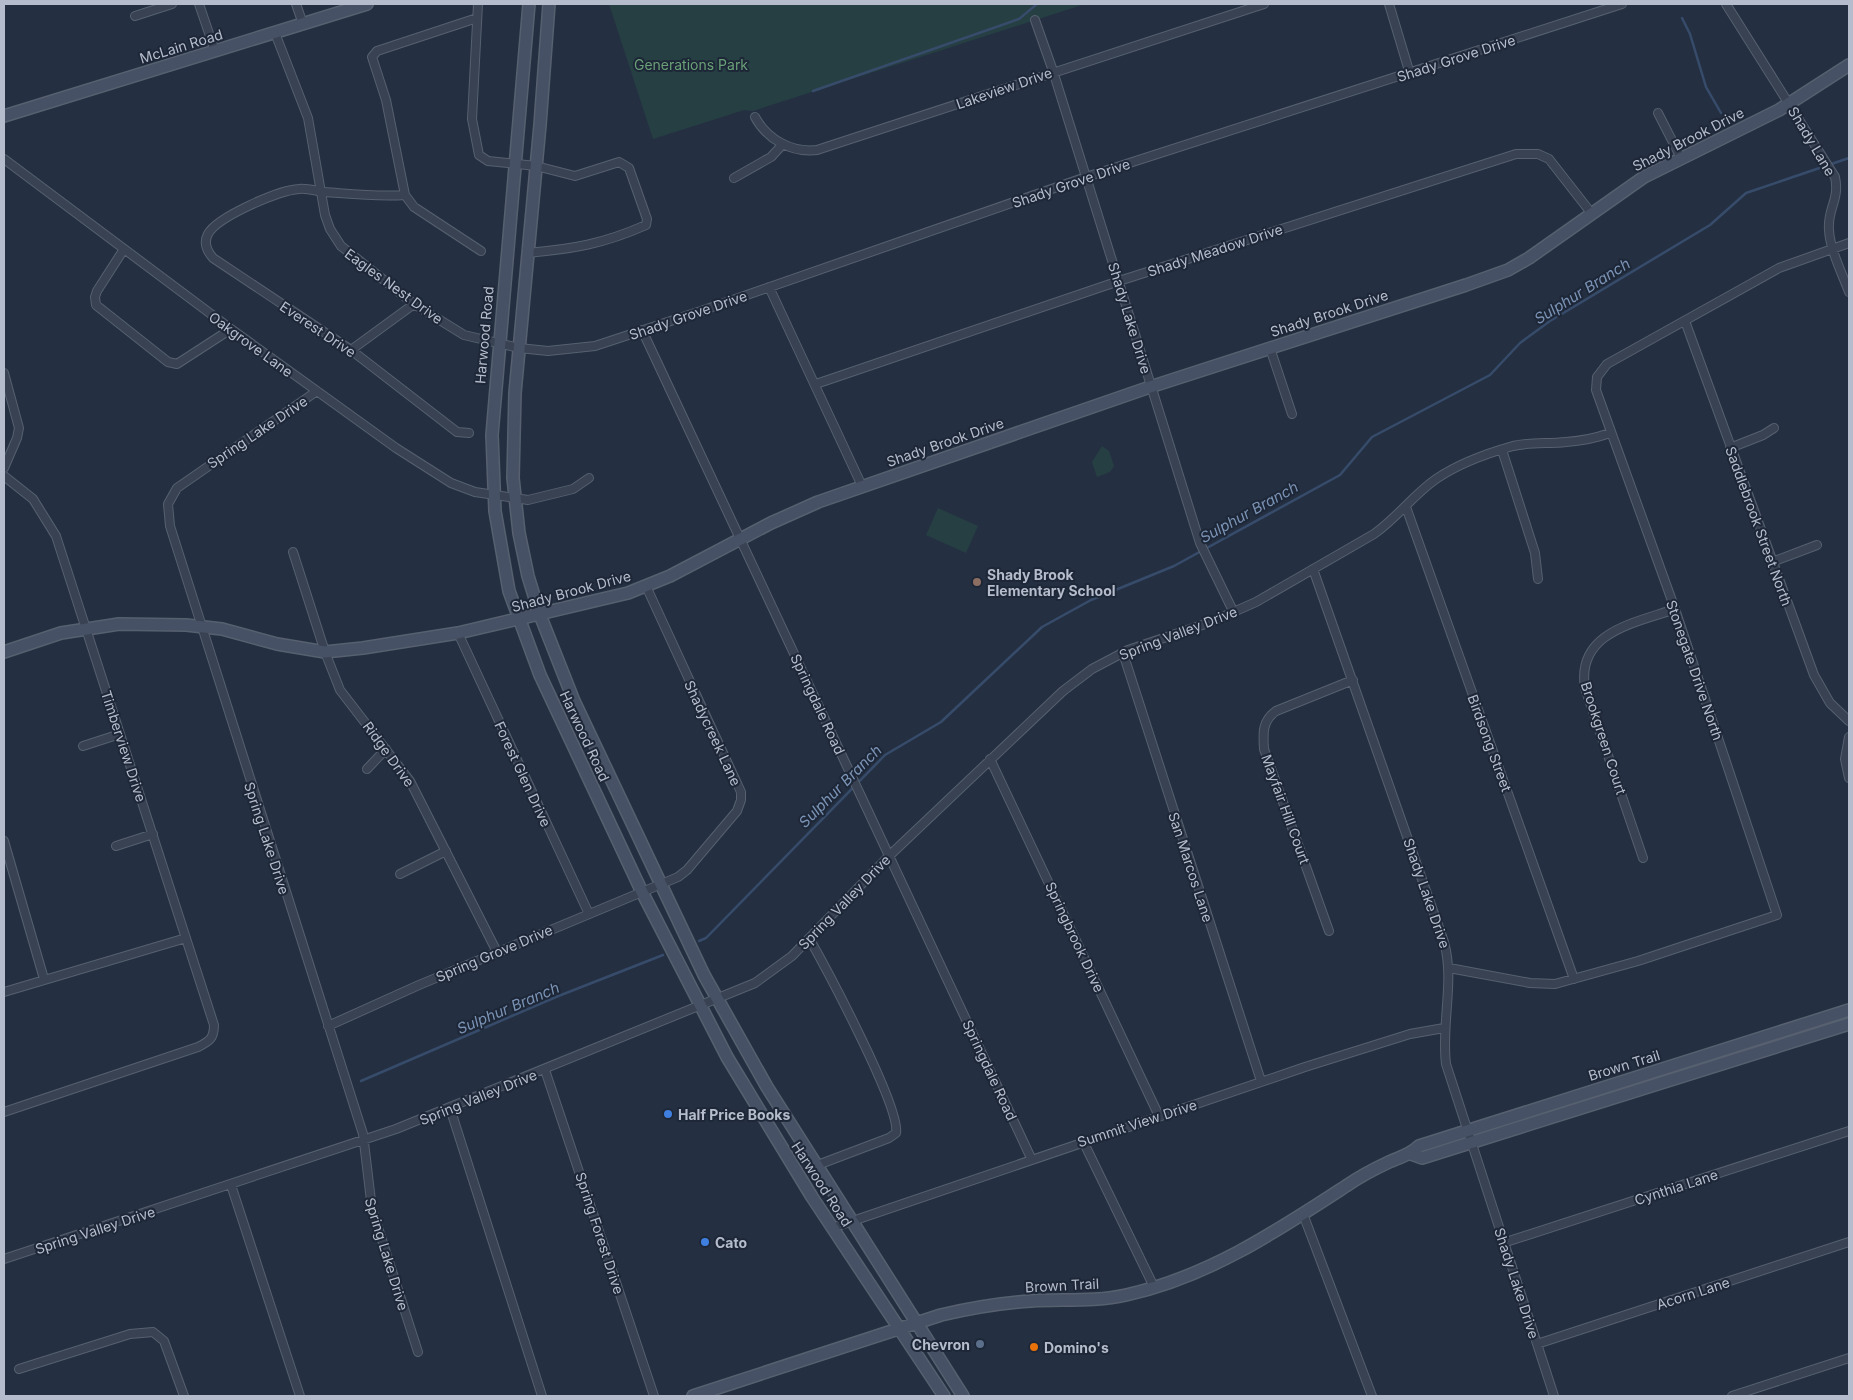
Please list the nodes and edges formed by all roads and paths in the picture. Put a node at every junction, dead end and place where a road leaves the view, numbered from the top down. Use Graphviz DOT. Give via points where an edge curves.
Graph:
graph roads {
  1 [pos="172,4"];
  2 [pos="199,4"];
  3 [pos="296,4"];
  4 [pos="366,4"];
  5 [pos="478,4"];
  6 [pos="529,4"];
  7 [pos="549,4"];
  8 [pos="1264,4"];
  9 [pos="1388,4"];
  10 [pos="1622,4"];
  11 [pos="1726,4"];
  12 [pos="135,16"];
  13 [pos="477,18"];
  14 [pos="1035,20"];
  15 [pos="302,24"];
  16 [pos="275,32"];
  17 [pos="215,51"];
  18 [pos="1849,65"];
  19 [pos="1054,71"];
  20 [pos="1410,74"];
  21 [pos="1789,102"];
  22 [pos="1658,113"];
  23 [pos="4,116"];
  24 [pos="755,117"];
  25 [pos="783,144"];
  26 [pos="1681,158"];
  27 [pos="4,159"];
  28 [pos="514,164"];
  29 [pos="536,166"];
  30 [pos="1086,177"];
  31 [pos="734,178"];
  32 [pos="321,191"];
  33 [pos="405,194"];
  34 [pos="1592,214"];
  35 [pos="1849,243"];
  36 [pos="1834,248"];
  37 [pos="124,249"];
  38 [pos="481,251"];
  39 [pos="527,253"];
  40 [pos="1119,281"];
  41 [pos="769,287"];
  42 [pos="1849,292"];
  43 [pos="414,304"];
  44 [pos="1684,321"];
  45 [pos="231,329"];
  46 [pos="642,330"];
  47 [pos="498,342"];
  48 [pos="518,348"];
  49 [pos="1270,348"];
  50 [pos="351,350"];
  51 [pos="4,373"];
  52 [pos="816,384"];
  53 [pos="1150,387"];
  54 [pos="317,391"];
  55 [pos="1292,414"];
  56 [pos="1774,428"];
  57 [pos="469,433"];
  58 [pos="1610,433"];
  59 [pos="1730,448"];
  60 [pos="1502,450"];
  61 [pos="4,468"];
  62 [pos="4,476"];
  63 [pos="588,478"];
  64 [pos="862,486"];
  65 [pos="493,495"];
  66 [pos="514,498"];
  67 [pos="1406,507"];
  68 [pos="742,540"];
  69 [pos="1817,545"];
  70 [pos="293,552"];
  71 [pos="1772,562"];
  72 [pos="1314,569"];
  73 [pos="1538,579"];
  74 [pos="646,586"];
  75 [pos="1675,609"];
  76 [pos="1234,613"];
  77 [pos="540,616"];
  78 [pos="518,621"];
  79 [pos="201,626"];
  80 [pos="86,629"];
  81 [pos="458,633"];
  82 [pos="4,652"];
  83 [pos="325,652"];
  84 [pos="1123,653"];
  85 [pos="1353,680"];
  86 [pos="1849,722"];
  87 [pos="120,734"];
  88 [pos="1849,738"];
  89 [pos="84,746"];
  90 [pos="386,750"];
  91 [pos="990,758"];
  92 [pos="367,769"];
  93 [pos="1849,778"];
  94 [pos="153,834"];
  95 [pos="4,841"];
  96 [pos="116,846"];
  97 [pos="446,851"];
  98 [pos="888,856"];
  99 [pos="1643,858"];
  100 [pos="400,874"];
  101 [pos="662,884"];
  102 [pos="642,892"];
  103 [pos="589,914"];
  104 [pos="1329,931"];
  105 [pos="186,938"];
  106 [pos="809,938"];
  107 [pos="497,952"];
  108 [pos="1449,968"];
  109 [pos="44,979"];
  110 [pos="1574,979"];
  111 [pos="4,992"];
  112 [pos="718,999"];
  113 [pos="700,1006"];
  114 [pos="1849,1010"];
  115 [pos="1849,1024"];
  116 [pos="328,1026"];
  117 [pos="1444,1028"];
  118 [pos="1689,1060"];
  119 [pos="545,1070"];
  120 [pos="1694,1074"];
  121 [pos="1261,1081"];
  122 [pos="450,1108"];
  123 [pos="4,1112"];
  124 [pos="1159,1116"];
  125 [pos="1467,1130"];
  126 [pos="1849,1131"];
  127 [pos="364,1140"];
  128 [pos="1083,1141"];
  129 [pos="1471,1143"];
  130 [pos="1411,1154"];
  131 [pos="1031,1158"];
  132 [pos="815,1166"];
  133 [pos="231,1185"];
  134 [pos="1303,1214"];
  135 [pos="851,1221"];
  136 [pos="832,1228"];
  137 [pos="1504,1242"];
  138 [pos="1849,1242"];
  139 [pos="4,1259"];
  140 [pos="1154,1287"];
  141 [pos="916,1323"];
  142 [pos="899,1328"];
  143 [pos="1537,1344"];
  144 [pos="418,1352"];
  145 [pos="1849,1358"];
  146 [pos="18,1369"];
  147 [pos="184,1396"];
  148 [pos="300,1396"];
  149 [pos="542,1396"];
  150 [pos="654,1396"];
  151 [pos="693,1396"];
  152 [pos="944,1396"];
  153 [pos="963,1396"];
  154 [pos="1372,1396"];
  155 [pos="1554,1396"];
  156 [pos="1732,1396"];
  1 -- 12 [label="street"];
  2 -- 17 [label="street"];
  3 -- 15 [label="street"];
  4 -- 15 [label="street, McLain Road"];
  5 -- 13 [label="street"];
  6 -- 28 [label="street, Harwood Road"];
  7 -- 29 [label="street, Harwood Road"];
  8 -- 19 [label="street, Lakeview Drive"];
  9 -- 20 [label="street"];
  10 -- 20 [label="street, Shady Grove Drive"];
  11 -- 21 [label="street, Shady Lane"];
  13 -- 28 [label="street" via="472,119 476,148 479,155 488,161"];
  13 -- 33 [label="street" via="377,51 372,57 386,100"];
  14 -- 19 [label="street, Shady Lake Drive"];
  15 -- 16 [label="street, McLain Road"];
  16 -- 17 [label="street, McLain Road"];
  16 -- 32 [label="street, Eagles Nest Drive" via="308,118"];
  17 -- 23 [label="street, McLain Road"];
  18 -- 21 [label="street, Shady Brook Drive"];
  19 -- 25 [label="street, Lakeview Drive" via="817,150 800,150"];
  19 -- 30 [label="street, Shady Lake Drive"];
  20 -- 30 [label="street, Shady Grove Drive"];
  21 -- 26 [label="street, Shady Brook Drive"];
  21 -- 36 [label="street, Shady Lane" via="1835,177 1837,196 1829,229"];
  22 -- 26 [label="street"];
  24 -- 25 [label="street, Lakeview Drive" via="764,131"];
  25 -- 31 [label="street" via="771,157"];
  26 -- 34 [label="street, Shady Brook Drive" via="1644,177"];
  27 -- 37 [label="street, Oakgrove Lane"];
  28 -- 29 [label="street"];
  28 -- 47 [label="street, Harwood Road"];
  29 -- 39 [label="street, Harwood Road"];
  29 -- 39 [label="street" via="575,176 619,162 628,168 647,219 646,225 622,236 586,246"];
  30 -- 40 [label="street, Shady Lake Drive"];
  30 -- 41 [label="street, Shady Grove Drive"];
  32 -- 33 [label="street, Everest Drive" via="381,197"];
  32 -- 43 [label="street, Eagles Nest Drive" via="330,229 341,246"];
  32 -- 50 [label="street, Everest Drive" via="285,191 232,215 207,235 206,247 213,258"];
  33 -- 38 [label="street" via="414,207"];
  34 -- 40 [label="street, Shady Meadow Drive" via="1548,159 1538,154 1516,154"];
  34 -- 49 [label="street, Shady Brook Drive" via="1508,270"];
  35 -- 36 [label="street, Stonegate Drive North"];
  36 -- 42 [label="street, Shady Lane"];
  36 -- 44 [label="street, Stonegate Drive North" via="1779,268"];
  37 -- 45 [label="street, Oakgrove Lane"];
  37 -- 45 [label="street" via="97,291 96,305 168,362 177,364"];
  39 -- 48 [label="street, Harwood Road"];
  40 -- 52 [label="street, Shady Meadow Drive"];
  40 -- 53 [label="street, Shady Lake Drive"];
  41 -- 46 [label="street, Shady Grove Drive"];
  41 -- 52 [label="street"];
  43 -- 47 [label="street, Eagles Nest Drive" via="464,335"];
  43 -- 50 [label="street"];
  44 -- 58 [label="street, Stonegate Drive North" via="1607,364 1602,370 1596,381 1596,390"];
  44 -- 59 [label="street, Saddlebrook Street North"];
  45 -- 54 [label="street, Oakgrove Lane"];
  46 -- 48 [label="street, Shady Grove Drive" via="586,347 548,351"];
  46 -- 68 [label="street, Springdale Road"];
  47 -- 48 [label="street, Eagles Nest Drive"];
  47 -- 65 [label="street, Harwood Road" via="492,435"];
  48 -- 66 [label="street, Harwood Road" via="513,434"];
  49 -- 53 [label="street, Shady Brook Drive"];
  49 -- 55 [label="street"];
  50 -- 57 [label="street, Everest Drive" via="457,432"];
  51 -- 61 [label="street" via="19,428"];
  52 -- 64 [label="street"];
  53 -- 64 [label="street, Shady Brook Drive"];
  53 -- 76 [label="street, Shady Lake Drive" via="1200,543"];
  54 -- 65 [label="street, Oakgrove Lane" via="438,476 475,492"];
  54 -- 79 [label="street, Spring Lake Drive" via="189,478 168,504 170,526"];
  56 -- 59 [label="street" via="1763,436"];
  58 -- 60 [label="street, Spring Valley Drive" via="1565,442 1532,442"];
  58 -- 75 [label="street, Stonegate Drive North"];
  59 -- 71 [label="street, Saddlebrook Street North"];
  60 -- 67 [label="street, Spring Valley Drive" via="1436,478"];
  60 -- 73 [label="street" via="1535,553"];
  62 -- 80 [label="street, Timberview Drive" via="33,500 51,526"];
  63 -- 66 [label="street, Oakgrove Lane" via="573,489 528,500"];
  64 -- 68 [label="street, Shady Brook Drive" via="801,508"];
  65 -- 66 [label="street, Oakgrove Lane"];
  65 -- 78 [label="street, Harwood Road" via="502,560"];
  66 -- 77 [label="street, Harwood Road" via="528,576"];
  67 -- 72 [label="street, Spring Valley Drive" via="1374,534"];
  67 -- 110 [label="street, Birdsong Street"];
  68 -- 74 [label="street, Shady Brook Drive"];
  68 -- 98 [label="street, Springdale Road"];
  69 -- 71 [label="street"];
  70 -- 83 [label="street, Ridge Drive"];
  71 -- 86 [label="street, Saddlebrook Street North" via="1822,691"];
  72 -- 76 [label="street, Spring Valley Drive"];
  72 -- 85 [label="street, Shady Lake Drive"];
  74 -- 77 [label="street, Shady Brook Drive"];
  74 -- 101 [label="street, Shadycreek Lane" via="742,800 737,811 687,870"];
  75 -- 99 [label="street, Brookgreen Court" via="1602,637 1588,657 1584,670 1585,688"];
  75 -- 110 [label="street, Stonegate Drive North" via="1776,915 1662,954"];
  76 -- 84 [label="street, Spring Valley Drive"];
  77 -- 78 [label="street, Shady Brook Drive"];
  77 -- 101 [label="street, Harwood Road" via="574,701"];
  78 -- 81 [label="street, Shady Brook Drive"];
  78 -- 102 [label="street, Harwood Road"];
  79 -- 80 [label="street, Shady Brook Drive" via="119,624"];
  79 -- 83 [label="street, Shady Brook Drive"];
  79 -- 116 [label="street, Spring Lake Drive"];
  80 -- 82 [label="street, Shady Brook Drive" via="62,633"];
  80 -- 87 [label="street, Timberview Drive"];
  81 -- 83 [label="street, Shady Brook Drive"];
  81 -- 103 [label="street, Forest Glen Drive"];
  83 -- 90 [label="street, Ridge Drive" via="340,690"];
  84 -- 91 [label="street, Spring Valley Drive" via="1076,680"];
  84 -- 121 [label="street, San Marcos Lane"];
  85 -- 104 [label="street, Mayfair Hill Court" via="1276,711 1266,720 1262,732 1264,749"];
  85 -- 108 [label="street, Shady Lake Drive" via="1444,942"];
  87 -- 89 [label="street"];
  87 -- 94 [label="street, Timberview Drive"];
  88 -- 93 [label="street" via="1845,758"];
  90 -- 92 [label="street"];
  90 -- 97 [label="street, Ridge Drive" via="410,781"];
  91 -- 98 [label="street, Spring Valley Drive"];
  91 -- 124 [label="street, Springbrook Drive"];
  94 -- 96 [label="street"];
  94 -- 105 [label="street, Timberview Drive"];
  95 -- 109 [label="street"];
  97 -- 100 [label="street"];
  97 -- 107 [label="street, Ridge Drive"];
  98 -- 106 [label="street, Spring Valley Drive"];
  98 -- 131 [label="street, Springdale Road"];
  101 -- 102 [label="street, Spring Grove Drive"];
  101 -- 112 [label="street, Harwood Road"];
  102 -- 103 [label="street, Spring Grove Drive"];
  102 -- 113 [label="street, Harwood Road"];
  103 -- 107 [label="street, Spring Grove Drive"];
  105 -- 109 [label="street"];
  105 -- 123 [label="street, Timberview Drive" via="214,1025 210,1041"];
  106 -- 112 [label="street, Spring Valley Drive" via="770,974"];
  106 -- 132 [label="street" via="898,1125 896,1133 889,1138"];
  107 -- 116 [label="street, Spring Grove Drive"];
  108 -- 110 [label="street, Stonegate Drive North" via="1530,983 1555,984"];
  108 -- 117 [label="street, Shady Lake Drive"];
  109 -- 111 [label="street"];
  112 -- 113 [label="street, Spring Valley Drive"];
  112 -- 132 [label="street, Harwood Road" via="766,1087"];
  113 -- 119 [label="street, Spring Valley Drive"];
  113 -- 136 [label="street, Harwood Road" via="727,1057"];
  114 -- 118 [label="street, Brown Trail"];
  115 -- 120 [label="street, Brown Trail"];
  116 -- 127 [label="street, Spring Lake Drive"];
  117 -- 121 [label="street, Summit View Drive" via="1410,1034"];
  117 -- 125 [label="street, Shady Lake Drive" via="1446,1064"];
  118 -- 120 [label="street"];
  118 -- 125 [label="street, Brown Trail"];
  119 -- 122 [label="street, Spring Valley Drive"];
  119 -- 150 [label="street, Spring Forest Drive"];
  120 -- 129 [label="street, Brown Trail"];
  121 -- 124 [label="street, Summit View Drive"];
  122 -- 127 [label="street, Spring Valley Drive"];
  122 -- 149 [label="street"];
  124 -- 128 [label="street, Summit View Drive"];
  125 -- 129 [label="street, Shady Lake Drive"];
  125 -- 130 [label="street, Brown Trail" via="1418,1146"];
  126 -- 137 [label="street, Cynthia Lane"];
  127 -- 133 [label="street, Spring Valley Drive"];
  127 -- 144 [label="street, Spring Lake Drive" via="372,1209"];
  128 -- 131 [label="street, Summit View Drive"];
  128 -- 140 [label="street"];
  129 -- 130 [label="street, Brown Trail" via="1422,1158"];
  129 -- 137 [label="street, Shady Lake Drive"];
  130 -- 134 [label="street, Brown Trail" via="1357,1178"];
  131 -- 135 [label="street, Summit View Drive"];
  132 -- 135 [label="street, Harwood Road"];
  133 -- 139 [label="street, Spring Valley Drive"];
  133 -- 148 [label="street"];
  134 -- 140 [label="street, Brown Trail" via="1225,1260"];
  134 -- 154 [label="street"];
  135 -- 136 [label="street, Summit View Drive"];
  135 -- 141 [label="street, Harwood Road"];
  136 -- 142 [label="street, Harwood Road"];
  137 -- 143 [label="street, Shady Lake Drive"];
  138 -- 143 [label="street, Acorn Lane"];
  140 -- 141 [label="street, Brown Trail" via="1105,1298 977,1307"];
  141 -- 142 [label="street, Brown Trail"];
  141 -- 153 [label="street, Harwood Road"];
  142 -- 151 [label="street, Brown Trail"];
  142 -- 152 [label="street, Harwood Road"];
  143 -- 155 [label="street, Shady Lake Drive"];
  145 -- 156 [label="street"];
  146 -- 147 [label="street" via="130,1334 153,1332 160,1336 169,1351"];
}
